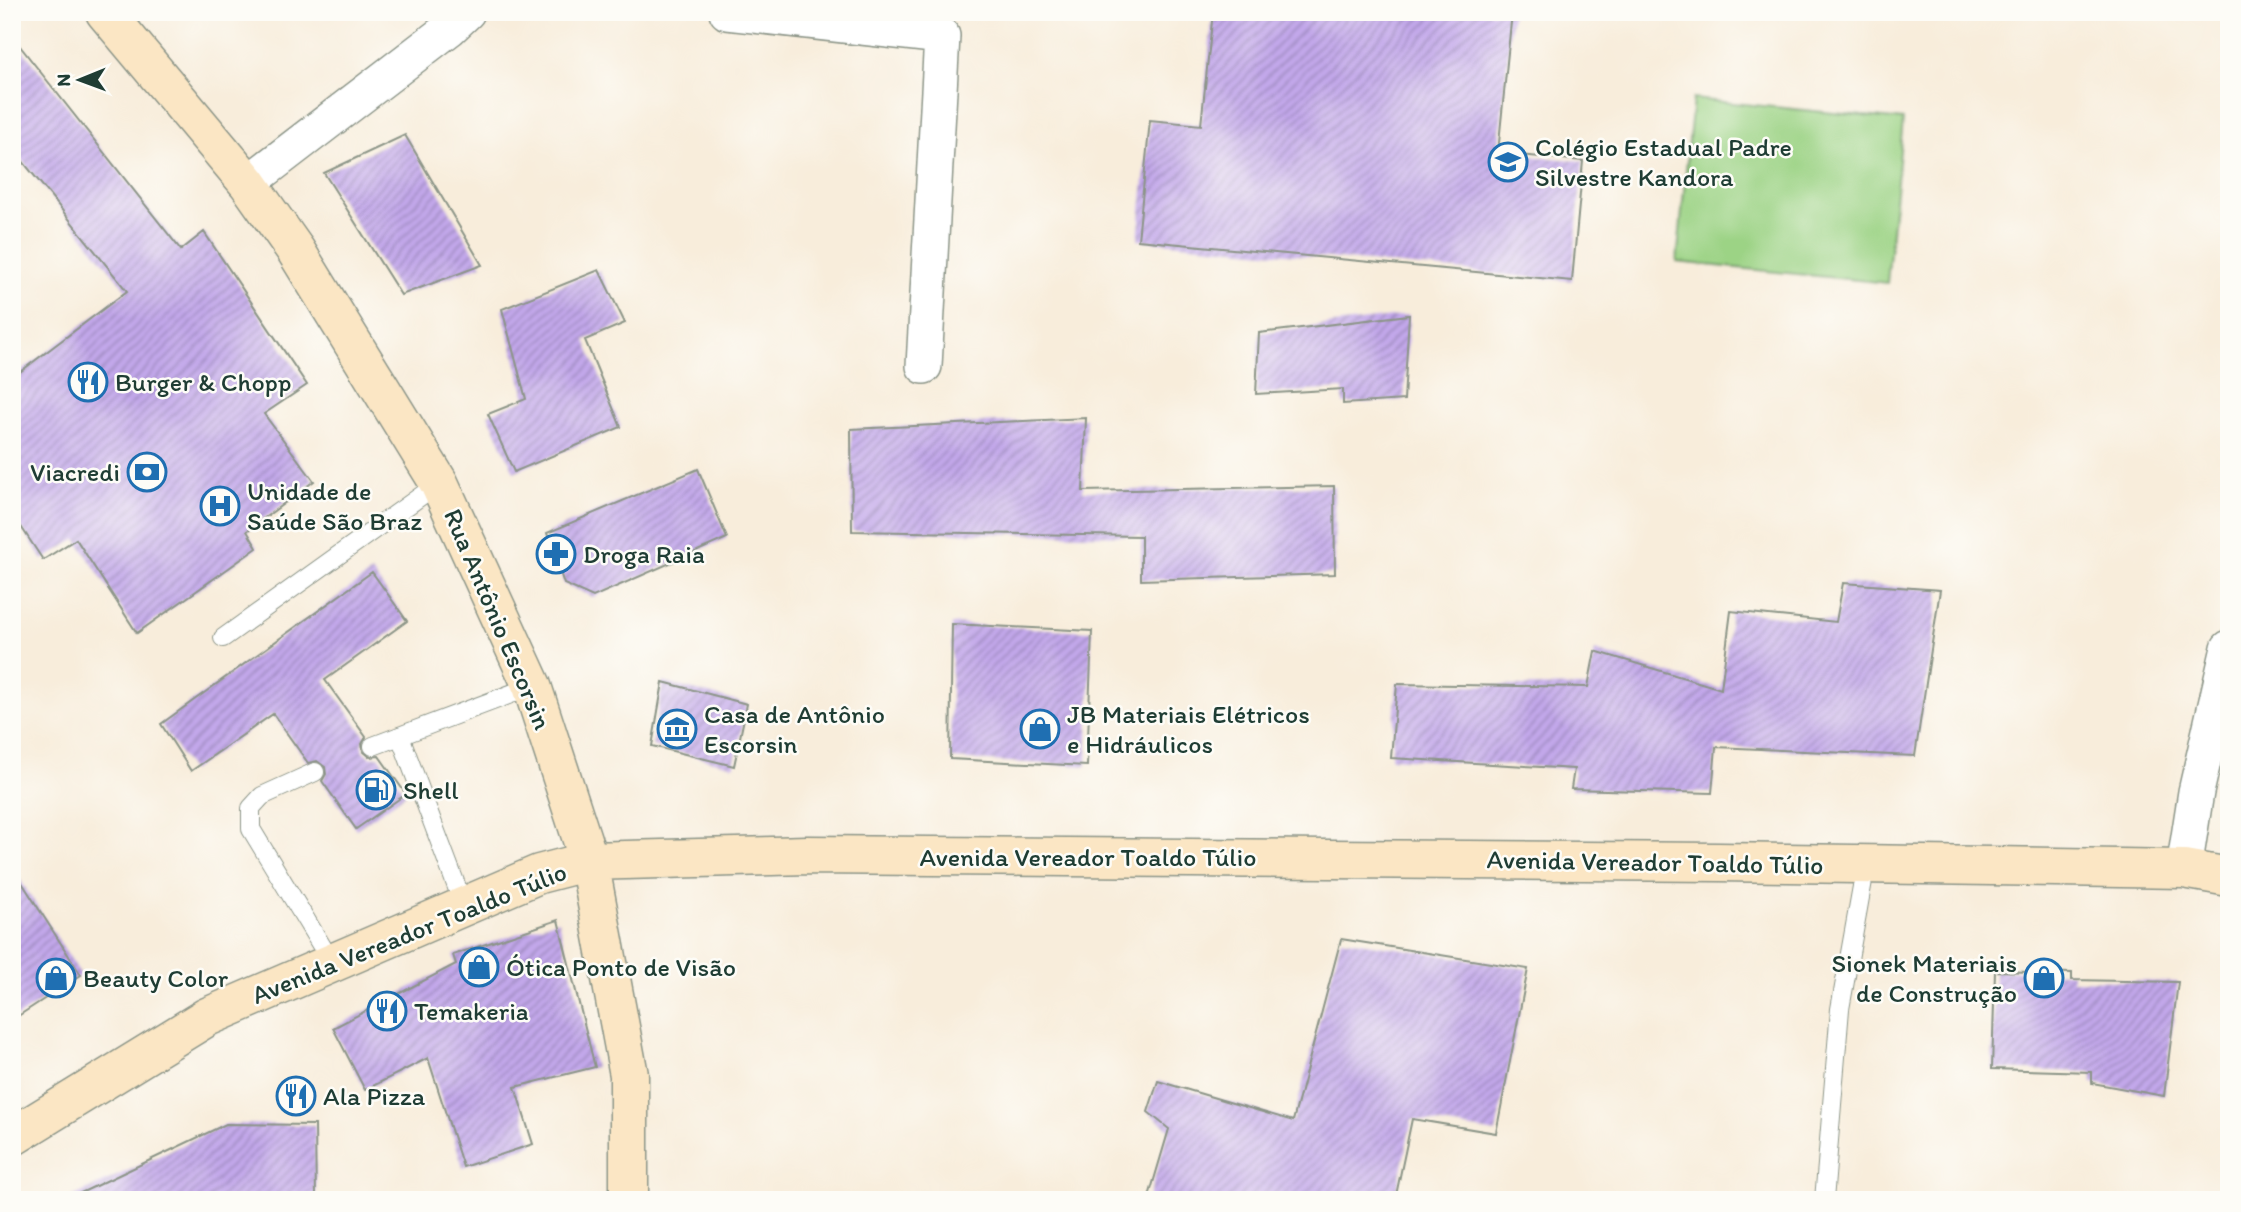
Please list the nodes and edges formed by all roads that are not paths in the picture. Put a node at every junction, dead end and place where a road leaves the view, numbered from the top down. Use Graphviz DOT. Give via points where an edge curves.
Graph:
graph roads {
  1 [pos="105,12"];
  2 [pos="467,12"];
  3 [pos="727,12"];
  4 [pos="248,183"];
  5 [pos="925,366"];
  6 [pos="439,483"];
  7 [pos="223,638"];
  8 [pos="2229,648"];
  9 [pos="533,686"];
  10 [pos="400,736"];
  11 [pos="373,746"];
  12 [pos="315,772"];
  13 [pos="589,861"];
  14 [pos="1866,864"];
  15 [pos="2184,869"];
  16 [pos="2229,877"];
  17 [pos="464,906"];
  18 [pos="332,963"];
  19 [pos="12,1137"];
  20 [pos="629,1200"];
  21 [pos="1824,1200"];
  1 -- 4 [label="main road, Rua Antônio Escorsin"];
  2 -- 4 [label="street"];
  3 -- 5 [label="street" via="942,36"];
  4 -- 6 [label="main road, Rua Antônio Escorsin" via="296,251"];
  6 -- 7 [label="lane"];
  6 -- 9 [label="main road, Rua Antônio Escorsin"];
  8 -- 15 [label="street" via="2196,792"];
  9 -- 10 [label="lane"];
  9 -- 13 [label="main road, Rua Antônio Escorsin"];
  10 -- 11 [label="lane"];
  10 -- 17 [label="lane"];
  12 -- 18 [label="lane" via="262,796 251,808 251,830"];
  13 -- 14 [label="main road, Avenida Vereador Toaldo Túlio" via="807,855"];
  13 -- 17 [label="main road, Avenida Vereador Toaldo Túlio" via="539,874"];
  13 -- 20 [label="main road, Rua Antônio Escorsin" via="629,1074"];
  14 -- 15 [label="main road, Avenida Vereador Toaldo Túlio"];
  14 -- 21 [label="lane" via="1840,1009"];
  15 -- 16 [label="main road, Avenida Vereador Toaldo Túlio"];
  17 -- 18 [label="main road, Avenida Vereador Toaldo Túlio"];
  18 -- 19 [label="main road, Avenida Vereador Toaldo Túlio" via="207,1017"];
}
